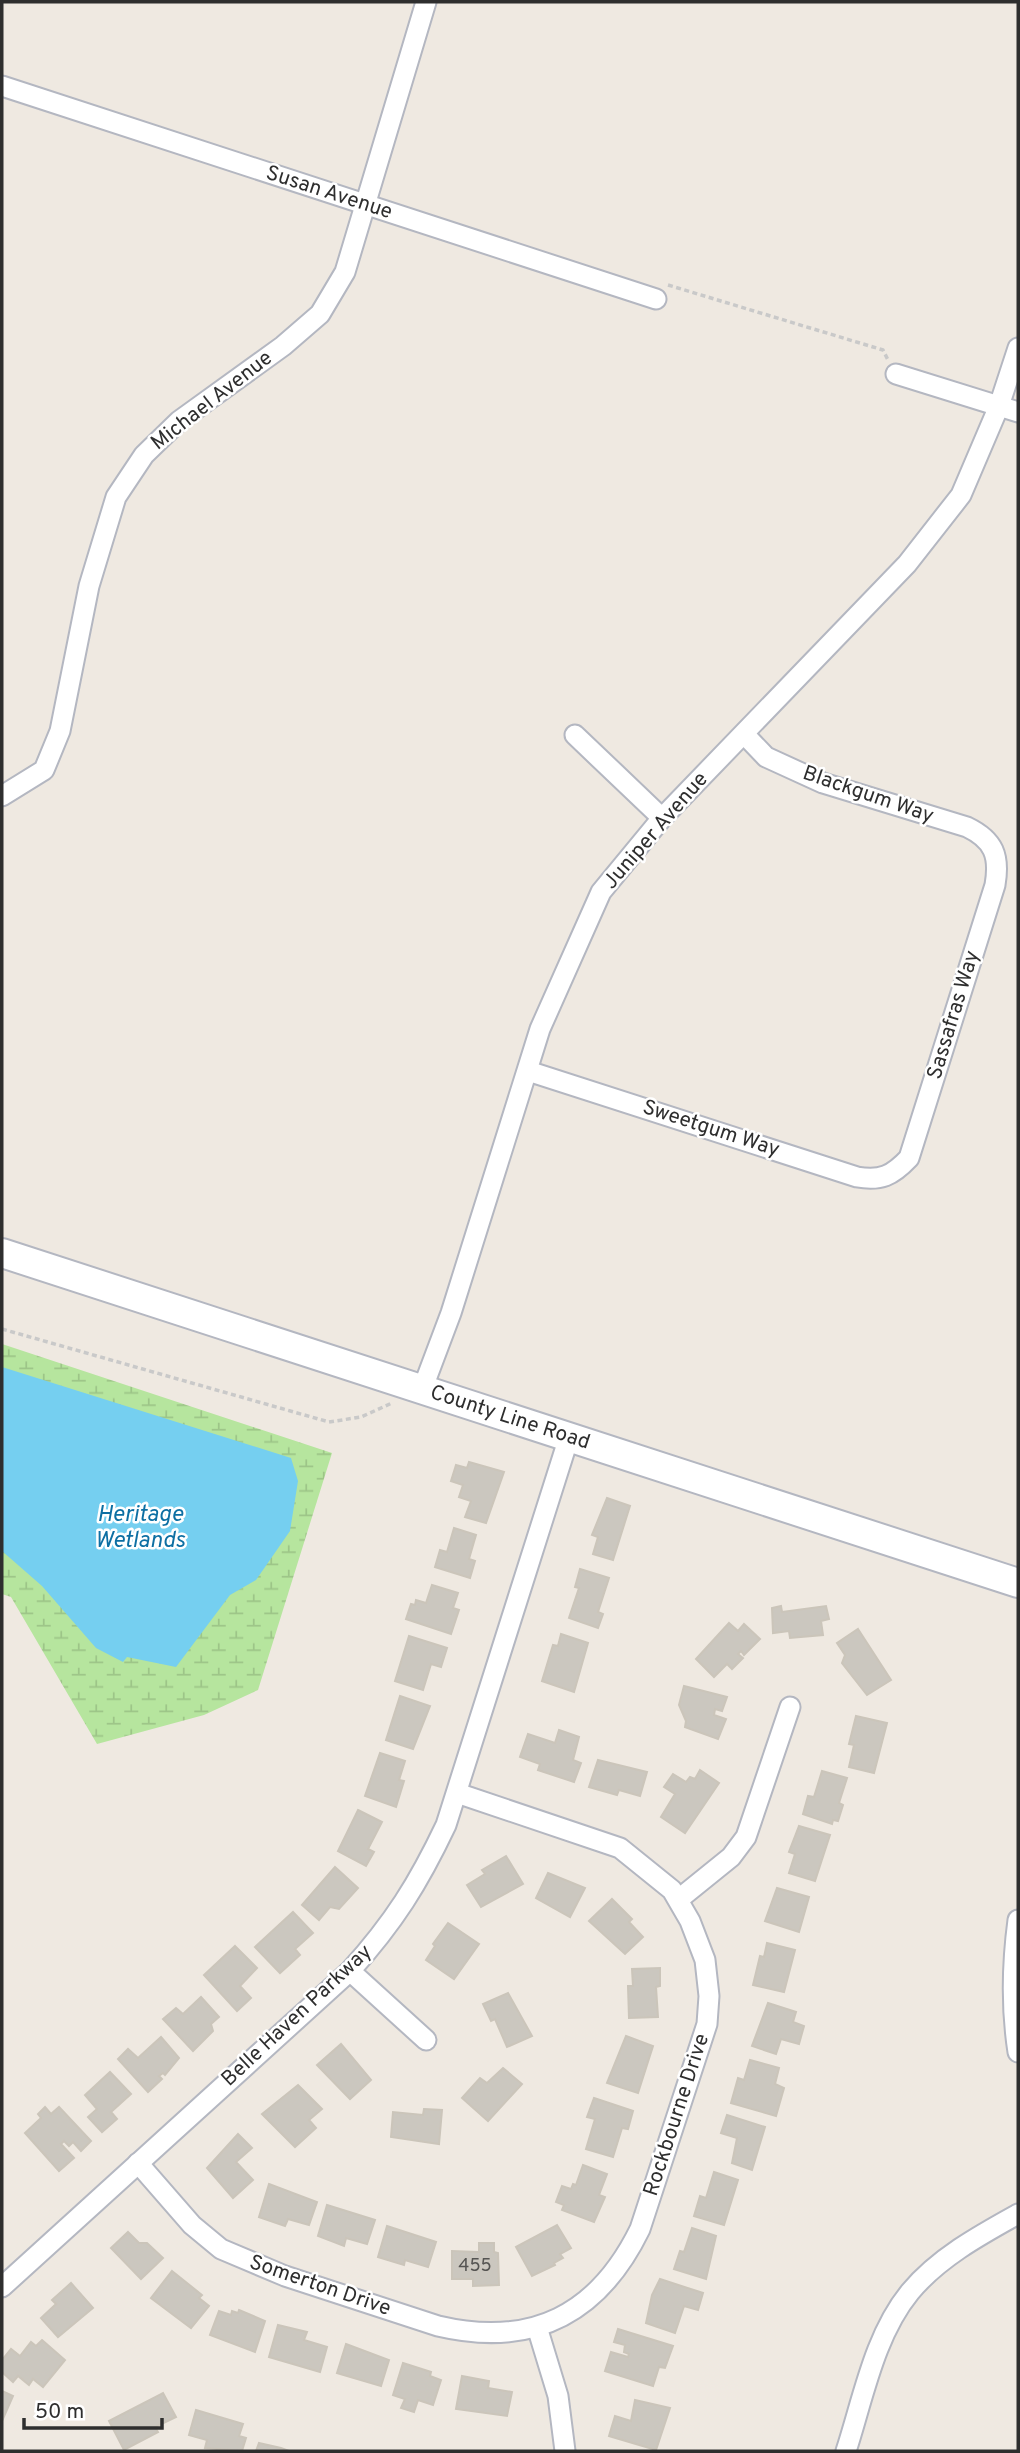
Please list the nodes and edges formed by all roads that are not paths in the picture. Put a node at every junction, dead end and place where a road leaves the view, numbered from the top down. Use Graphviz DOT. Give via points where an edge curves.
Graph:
graph roads {
  1 [pos="426,2"];
  2 [pos="2,86"];
  3 [pos="366,204"];
  4 [pos="656,299"];
  5 [pos="1018,348"];
  6 [pos="896,374"];
  7 [pos="1009,409"];
  8 [pos="744,734"];
  9 [pos="575,735"];
  10 [pos="2,796"];
  11 [pos="662,818"];
  12 [pos="995,849"];
  13 [pos="528,1071"];
  14 [pos="894,1174"];
  15 [pos="2,1252"];
  16 [pos="422,1390"];
  17 [pos="569,1437"];
  18 [pos="1018,1583"];
  19 [pos="790,1707"];
  20 [pos="457,1793"];
  21 [pos="678,1899"];
  22 [pos="1018,1920"];
  23 [pos="351,1971"];
  24 [pos="1015,2007"];
  25 [pos="426,2040"];
  26 [pos="1018,2052"];
  27 [pos="138,2163"];
  28 [pos="1018,2214"];
  29 [pos="6,2274"];
  30 [pos="537,2327"];
  31 [pos="565,2451"];
  32 [pos="846,2451"];
  1 -- 3 [label="street, Michael Avenue"];
  2 -- 3 [label="street, Susan Avenue"];
  3 -- 4 [label="street, Susan Avenue"];
  3 -- 10 [label="street, Michael Avenue" via="345,272 320,314 179,421 144,455 116,497 89,586 60,731 44,770"];
  5 -- 7 [label="street, Juniper Avenue"];
  6 -- 7 [label="street"];
  7 -- 8 [label="street, Juniper Avenue" via="961,495 907,564"];
  8 -- 11 [label="street, Juniper Avenue"];
  8 -- 12 [label="street, Blackgum Way" via="766,757 823,783 967,827 984,835"];
  9 -- 11 [label="street"];
  11 -- 13 [label="street, Juniper Avenue" via="601,892 540,1029"];
  12 -- 14 [label="street, Sassafras Way" via="995,886 909,1158"];
  13 -- 14 [label="street, Sweetgum Way" via="857,1177 876,1180"];
  13 -- 16 [label="street, Juniper Avenue"];
  15 -- 16 [label="main road, County Line Road"];
  16 -- 17 [label="main road, County Line Road"];
  17 -- 18 [label="main road, County Line Road"];
  17 -- 20 [label="street, Belle Haven Parkway"];
  19 -- 21 [label="street" via="746,1837 731,1857"];
  20 -- 21 [label="street, Rockbourne Drive" via="620,1848"];
  20 -- 23 [label="street, Belle Haven Parkway" via="419,1881 390,1926"];
  21 -- 30 [label="street, Rockbourne Drive" via="691,1921 708,1977 707,2024 696,2062 628,2254 606,2284 577,2307"];
  22 -- 24 [label="street"];
  23 -- 25 [label="street"];
  23 -- 27 [label="street, Belle Haven Parkway"];
  24 -- 26 [label="street"];
  27 -- 29 [label="street, Belle Haven Parkway"];
  27 -- 30 [label="street, Somerton Drive" via="192,2225 244,2262 463,2332"];
  28 -- 32 [label="street" via="947,2258 910,2292 880,2347"];
  30 -- 31 [label="street" via="558,2396"];
}
